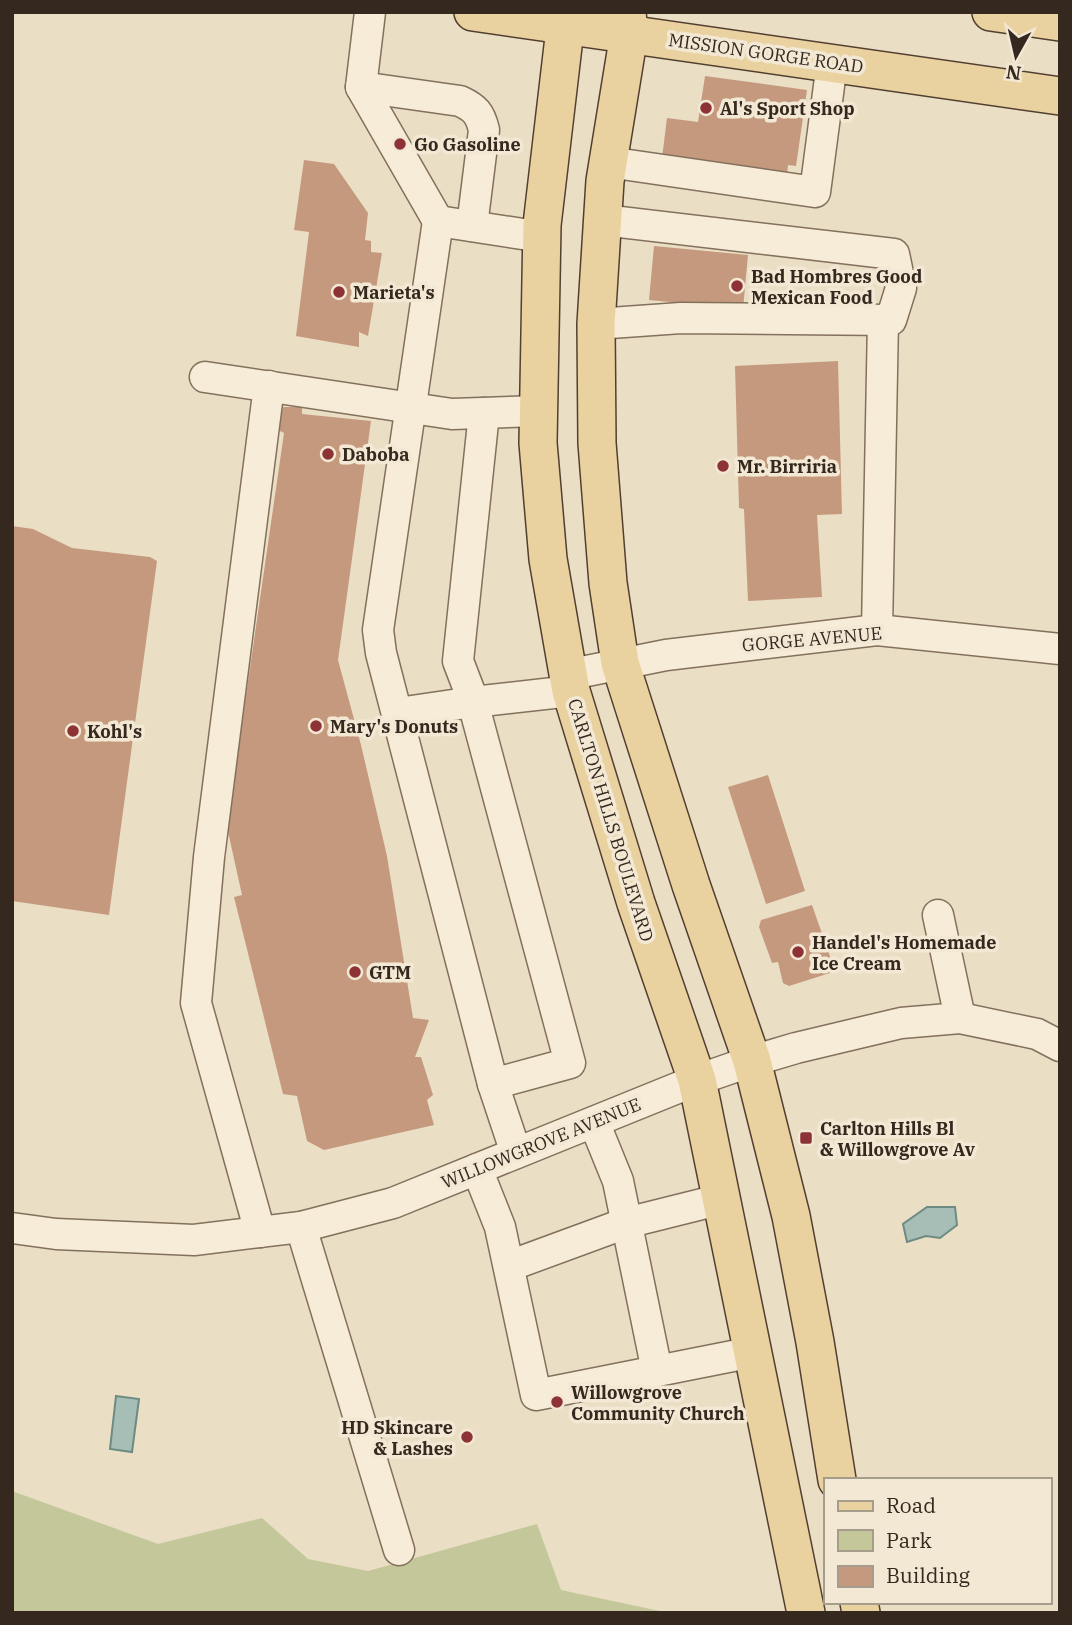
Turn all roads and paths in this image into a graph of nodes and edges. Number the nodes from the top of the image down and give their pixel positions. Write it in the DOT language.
graph roads {
  1 [pos="370,12"];
  2 [pos="473,12"];
  3 [pos="991,12"];
  4 [pos="566,18"];
  5 [pos="1060,22"];
  6 [pos="628,23"];
  7 [pos="832,63"];
  8 [pos="361,87"];
  9 [pos="1060,96"];
  10 [pos="608,162"];
  11 [pos="603,220"];
  12 [pos="438,221"];
  13 [pos="472,226"];
  14 [pos="542,237"];
  15 [pos="883,320"];
  16 [pos="596,324"];
  17 [pos="205,377"];
  18 [pos="269,386"];
  19 [pos="411,408"];
  20 [pos="539,411"];
  21 [pos="484,413"];
  22 [pos="877,630"];
  23 [pos="1060,649"];
  24 [pos="620,663"];
  25 [pos="569,683"];
  26 [pos="473,702"];
  27 [pos="398,713"];
  28 [pos="938,915"];
  29 [pos="960,1017"];
  30 [pos="1060,1046"];
  31 [pos="751,1061"];
  32 [pos="697,1080"];
  33 [pos="493,1084"];
  34 [pos="594,1122"];
  35 [pos="516,1153"];
  36 [pos="477,1169"];
  37 [pos="722,1199"];
  38 [pos="626,1223"];
  39 [pos="301,1227"];
  40 [pos="12,1228"];
  41 [pos="260,1232"];
  42 [pos="509,1266"];
  43 [pos="753,1352"];
  44 [pos="657,1371"];
  45 [pos="838,1478"];
  46 [pos="399,1550"];
  47 [pos="806,1613"];
  1 -- 8 [label="street"];
  2 -- 4 [label="main road, MISSION GORGE ROAD"];
  3 -- 5 [label="main road"];
  4 -- 6 [label="main road, MISSION GORGE ROAD"];
  4 -- 14 [label="main road, CARLTON HILLS BOULEVARD"];
  6 -- 7 [label="main road, MISSION GORGE ROAD"];
  6 -- 10 [label="main road"];
  7 -- 9 [label="main road, MISSION GORGE ROAD"];
  7 -- 10 [label="street"];
  8 -- 12 [label="street"];
  8 -- 13 [label="street"];
  10 -- 11 [label="main road"];
  11 -- 15 [label="street"];
  11 -- 16 [label="main road"];
  12 -- 13 [label="street"];
  12 -- 19 [label="street"];
  13 -- 14 [label="street"];
  14 -- 20 [label="main road, CARLTON HILLS BOULEVARD"];
  15 -- 16 [label="street"];
  15 -- 22 [label="street"];
  16 -- 24 [label="main road"];
  17 -- 18 [label="street"];
  18 -- 19 [label="street"];
  18 -- 41 [label="street"];
  19 -- 21 [label="street"];
  19 -- 27 [label="street"];
  20 -- 21 [label="street"];
  20 -- 25 [label="main road, CARLTON HILLS BOULEVARD"];
  21 -- 26 [label="street"];
  22 -- 23 [label="street, GORGE AVENUE"];
  22 -- 24 [label="street, GORGE AVENUE"];
  24 -- 25 [label="street, GORGE AVENUE"];
  24 -- 31 [label="main road"];
  25 -- 26 [label="street, GORGE AVENUE"];
  25 -- 32 [label="main road, CARLTON HILLS BOULEVARD"];
  26 -- 27 [label="street, GORGE AVENUE"];
  26 -- 33 [label="street"];
  27 -- 33 [label="street"];
  28 -- 29 [label="street"];
  29 -- 30 [label="street, WILLOWGROVE AVENUE"];
  29 -- 31 [label="street, WILLOWGROVE AVENUE"];
  31 -- 32 [label="street, WILLOWGROVE AVENUE"];
  31 -- 45 [label="main road"];
  32 -- 34 [label="street, WILLOWGROVE AVENUE"];
  32 -- 37 [label="main road, CARLTON HILLS BOULEVARD"];
  33 -- 35 [label="street"];
  34 -- 35 [label="street, WILLOWGROVE AVENUE"];
  34 -- 38 [label="street"];
  35 -- 36 [label="street, WILLOWGROVE AVENUE"];
  36 -- 39 [label="street, WILLOWGROVE AVENUE"];
  36 -- 42 [label="street"];
  37 -- 38 [label="street"];
  37 -- 43 [label="main road, CARLTON HILLS BOULEVARD"];
  38 -- 42 [label="street"];
  38 -- 44 [label="street"];
  39 -- 41 [label="street, WILLOWGROVE AVENUE"];
  39 -- 46 [label="street"];
  40 -- 41 [label="street, WILLOWGROVE AVENUE"];
  42 -- 44 [label="street"];
  43 -- 44 [label="street"];
  43 -- 47 [label="main road, CARLTON HILLS BOULEVARD"];
}
